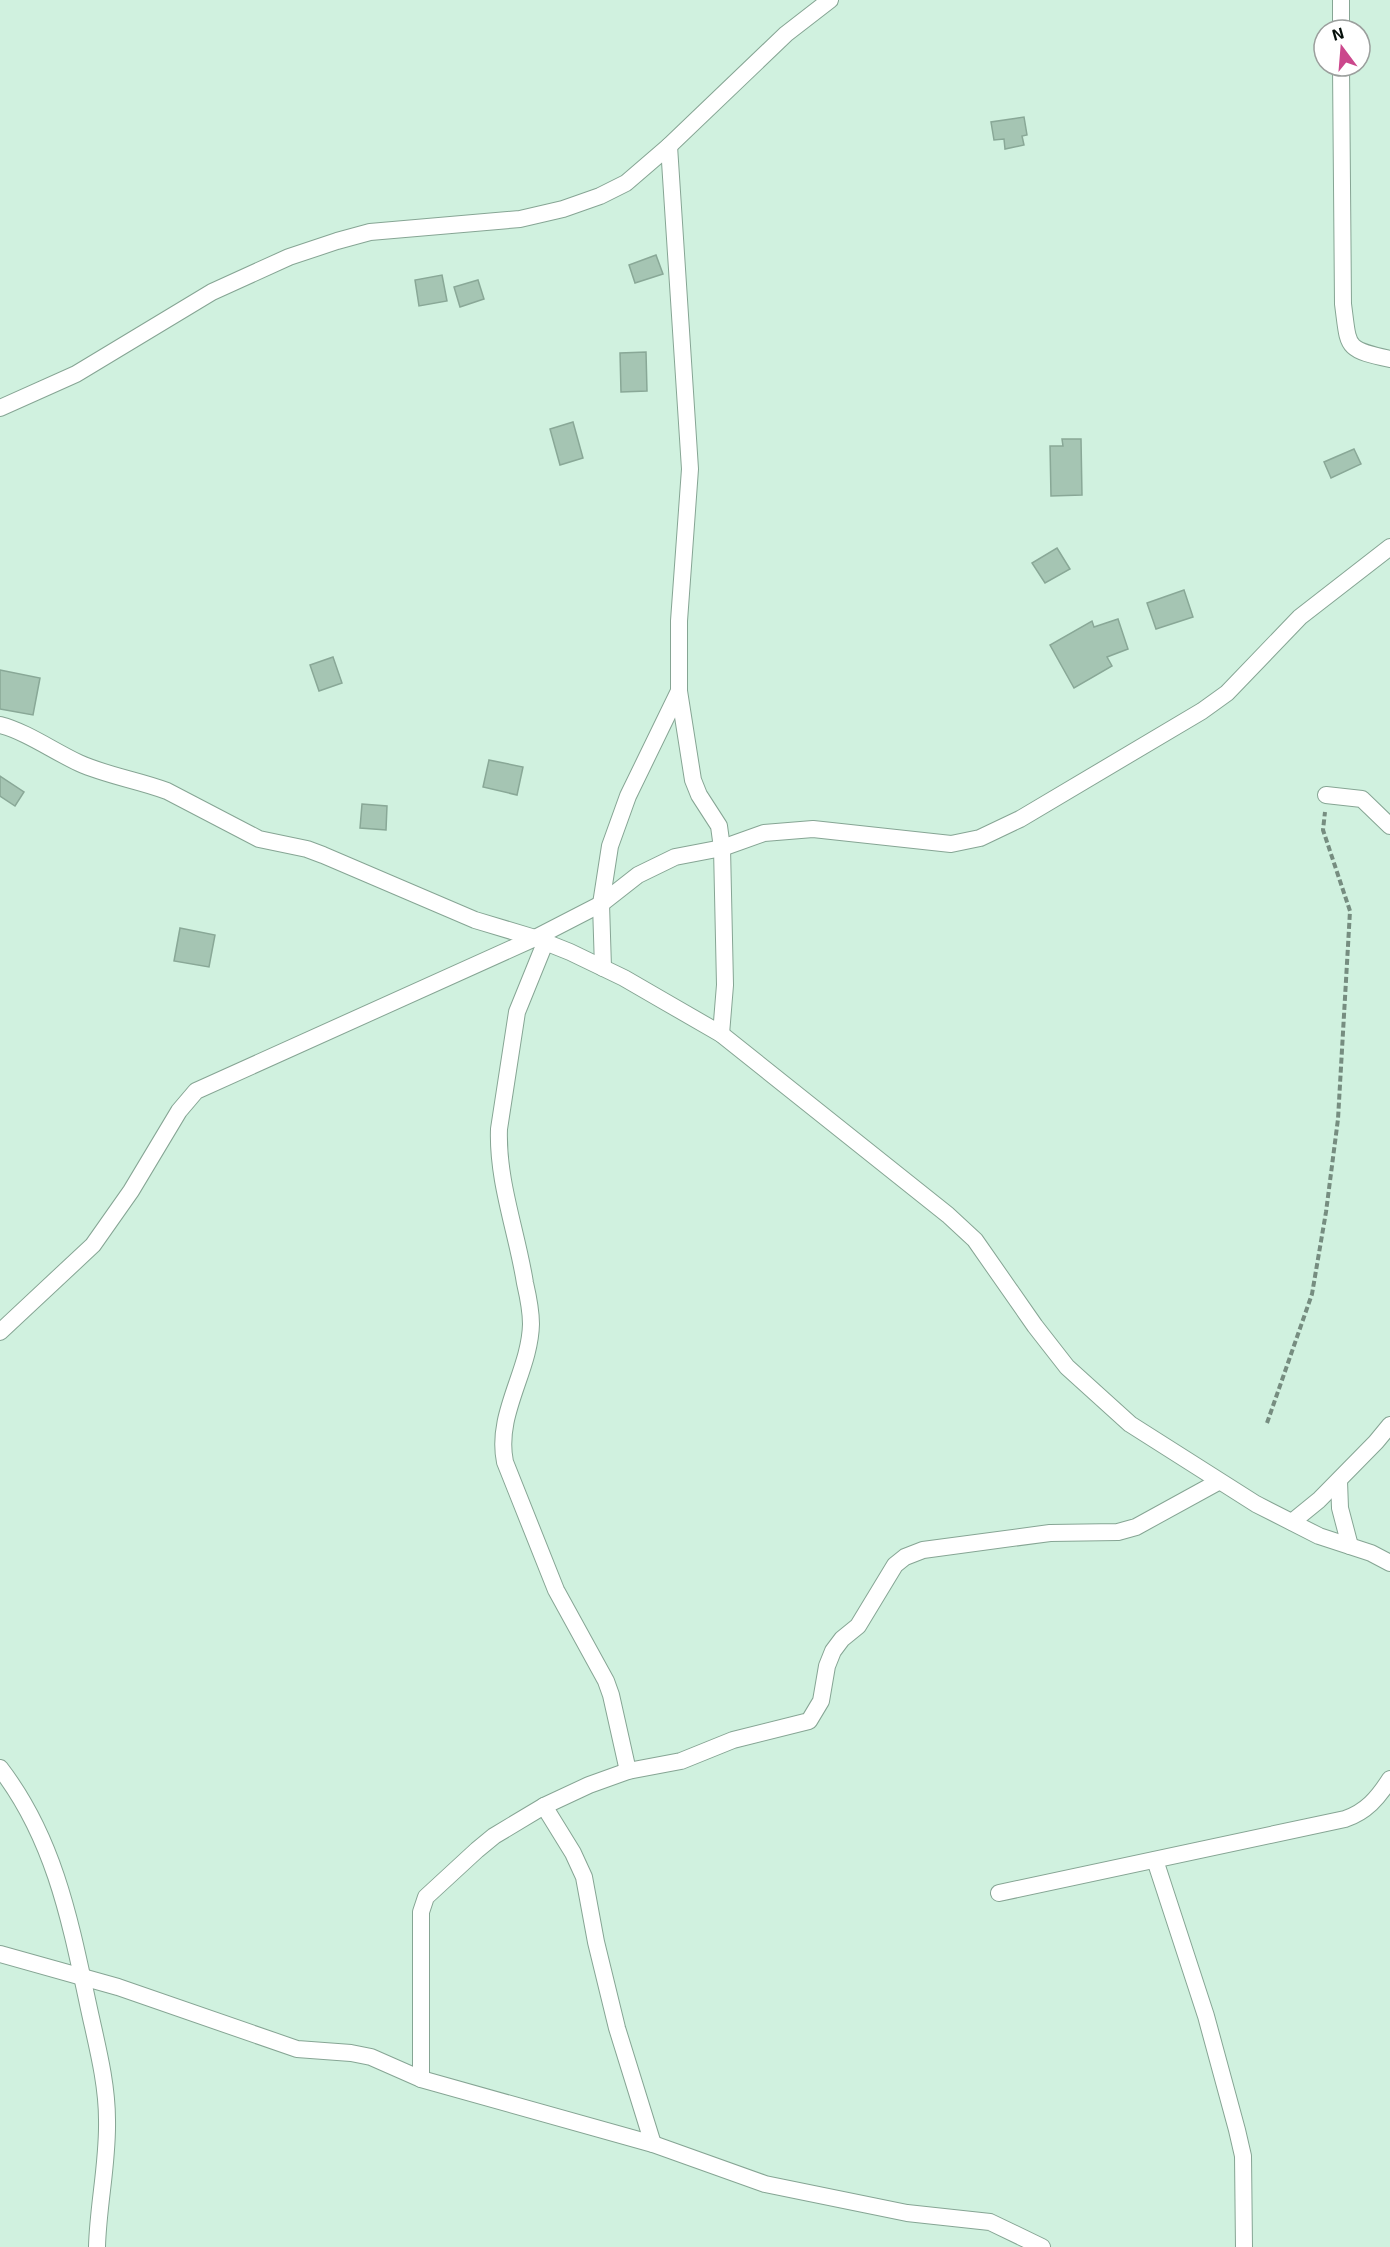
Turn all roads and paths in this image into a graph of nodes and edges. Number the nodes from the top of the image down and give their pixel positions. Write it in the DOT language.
graph roads {
  1 [pos="830,0"];
  2 [pos="1341,0"];
  3 [pos="1341,18"];
  4 [pos="1341,78"];
  5 [pos="669,147"];
  6 [pos="1390,359"];
  7 [pos="0,408"];
  8 [pos="1390,547"];
  9 [pos="679,691"];
  10 [pos="0,725"];
  11 [pos="1326,795"];
  12 [pos="1390,826"];
  13 [pos="722,848"];
  14 [pos="601,904"];
  15 [pos="540,940"];
  16 [pos="603,968"];
  17 [pos="721,1034"];
  18 [pos="0,1332"];
  19 [pos="1267,1423"];
  20 [pos="1390,1425"];
  21 [pos="1339,1481"];
  22 [pos="1218,1482"];
  23 [pos="1292,1522"];
  24 [pos="1350,1546"];
  25 [pos="1390,1563"];
  26 [pos="0,1768"];
  27 [pos="628,1771"];
  28 [pos="1390,1779"];
  29 [pos="544,1806"];
  30 [pos="1155,1860"];
  31 [pos="999,1893"];
  32 [pos="0,1954"];
  33 [pos="82,1975"];
  34 [pos="421,2079"];
  35 [pos="653,2144"];
  36 [pos="97,2247"];
  37 [pos="1042,2247"];
  38 [pos="1244,2247"];
  1 -- 5 [label="street"];
  2 -- 3 [label="street"];
  4 -- 6 [label="street"];
  5 -- 7 [label="street"];
  5 -- 9 [label="street"];
  8 -- 13 [label="street"];
  9 -- 13 [label="street"];
  9 -- 14 [label="street"];
  10 -- 15 [label="street"];
  11 -- 12 [label="street"];
  11 -- 19 [label="path"];
  13 -- 14 [label="street"];
  13 -- 17 [label="street"];
  14 -- 15 [label="street"];
  14 -- 16 [label="street"];
  15 -- 16 [label="street"];
  15 -- 18 [label="street"];
  15 -- 27 [label="street"];
  16 -- 17 [label="street"];
  17 -- 22 [label="street"];
  20 -- 21 [label="street"];
  21 -- 23 [label="street"];
  21 -- 24 [label="street"];
  22 -- 23 [label="street"];
  22 -- 27 [label="street"];
  23 -- 24 [label="street"];
  24 -- 25 [label="street"];
  26 -- 33 [label="street"];
  27 -- 29 [label="street"];
  28 -- 30 [label="street"];
  29 -- 34 [label="street"];
  29 -- 35 [label="street"];
  30 -- 31 [label="street"];
  30 -- 38 [label="street"];
  32 -- 33 [label="street"];
  33 -- 34 [label="street"];
  33 -- 36 [label="street"];
  34 -- 35 [label="street"];
  35 -- 37 [label="street"];
}
